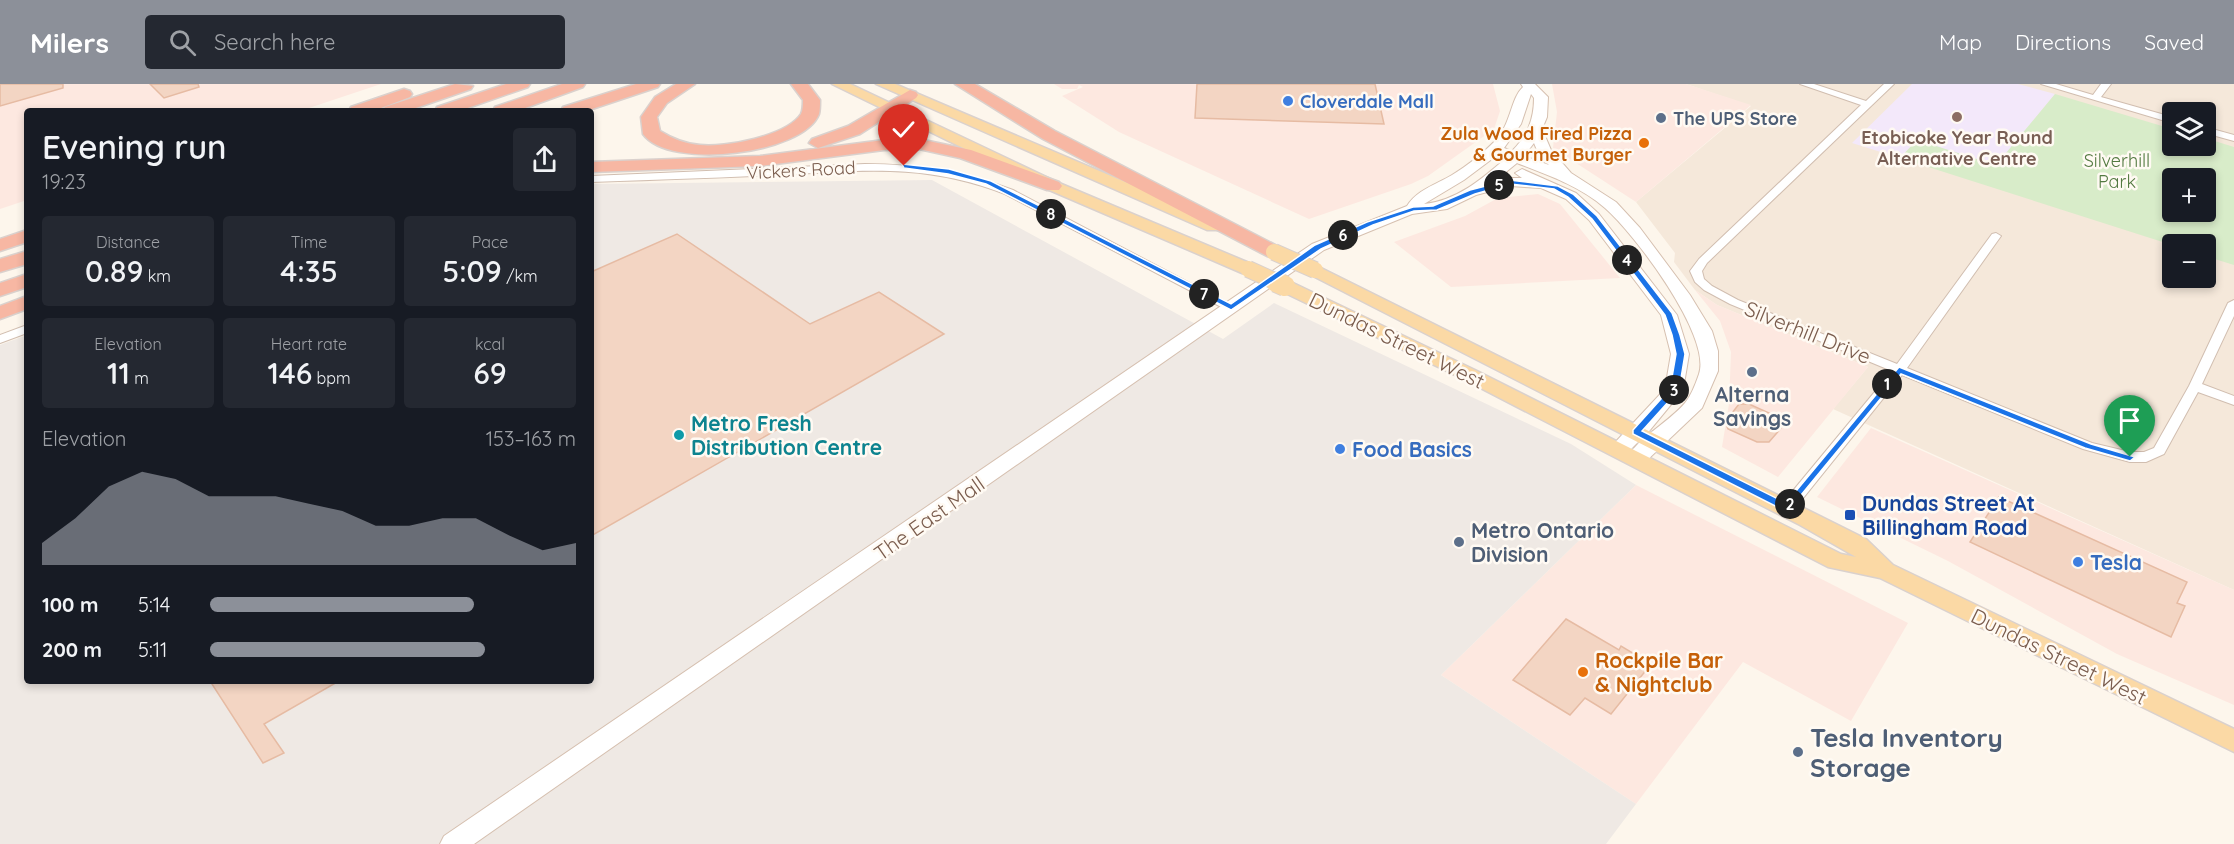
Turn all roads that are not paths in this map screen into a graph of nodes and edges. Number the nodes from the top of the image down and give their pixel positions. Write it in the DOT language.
graph roads {
  1 [pos="432,84"];
  2 [pos="470,84"];
  3 [pos="522,84"];
  4 [pos="577,84"];
  5 [pos="652,84"];
  6 [pos="687,84"];
  7 [pos="799,84"];
  8 [pos="839,84"];
  9 [pos="883,84"];
  10 [pos="964,84"];
  11 [pos="1805,84"];
  12 [pos="1889,84"];
  13 [pos="2046,84"];
  14 [pos="2106,84"];
  15 [pos="1529,86"];
  16 [pos="910,95"];
  17 [pos="2095,98"];
  18 [pos="1867,104"];
  19 [pos="365,108"];
  20 [pos="400,108"];
  21 [pos="452,108"];
  22 [pos="509,108"];
  23 [pos="578,108"];
  24 [pos="891,109"];
  25 [pos="2162,117"];
  26 [pos="1536,130"];
  27 [pos="2216,132"];
  28 [pos="2234,138"];
  29 [pos="1488,154"];
  30 [pos="1510,161"];
  31 [pos="704,163"];
  32 [pos="594,166"];
  33 [pos="594,179"];
  34 [pos="1564,182"];
  35 [pos="1053,186"];
  36 [pos="1473,192"];
  37 [pos="1413,209"];
  38 [pos="1996,236"];
  39 [pos="24,237"];
  40 [pos="0,245"];
  41 [pos="1275,252"];
  42 [pos="24,258"];
  43 [pos="0,266"];
  44 [pos="24,281"];
  45 [pos="0,290"];
  46 [pos="24,303"];
  47 [pos="2234,303"];
  48 [pos="1231,308"];
  49 [pos="24,312"];
  50 [pos="0,313"];
  51 [pos="0,319"];
  52 [pos="24,330"];
  53 [pos="0,339"];
  54 [pos="1899,370"];
  55 [pos="2195,386"];
  56 [pos="2234,401"];
  57 [pos="1636,432"];
  58 [pos="1656,442"];
  59 [pos="1627,455"];
  60 [pos="1787,508"];
  61 [pos="1885,571"];
  62 [pos="2234,741"];
  63 [pos="453,844"];
  1 -- 19 [label="highway"];
  2 -- 20 [label="highway"];
  3 -- 21 [label="highway"];
  4 -- 22 [label="highway"];
  5 -- 23 [label="highway"];
  6 -- 7 [label="highway"];
  8 -- 24 [label="main road, Dundas Street West"];
  9 -- 16 [label="main road, Dundas Street West"];
  10 -- 41 [label="highway"];
  11 -- 18 [label="street"];
  12 -- 18 [label="street, Silverhill Drive"];
  13 -- 17 [label="street"];
  14 -- 17 [label="street"];
  15 -- 26 [label="main road, The East Mall"];
  15 -- 29 [label="main road, The East Mall"];
  16 -- 24 [label="highway"];
  16 -- 41 [label="main road, Dundas Street West"];
  17 -- 25 [label="street"];
  18 -- 54 [label="street, Silverhill Drive"];
  24 -- 31 [label="highway"];
  24 -- 35 [label="main road, Dundas Street West"];
  26 -- 30 [label="main road, The East Mall"];
  26 -- 34 [label="main road"];
  27 -- 28 [label="street"];
  29 -- 30 [label="main road"];
  29 -- 37 [label="main road, The East Mall"];
  30 -- 34 [label="main road"];
  30 -- 36 [label="main road, The East Mall"];
  31 -- 32 [label="highway"];
  31 -- 35 [label="highway"];
  33 -- 48 [label="street, Vickers Road"];
  34 -- 36 [label="main road"];
  34 -- 57 [label="main road"];
  34 -- 58 [label="main road"];
  35 -- 59 [label="main road, Dundas Street West, bridge"];
  36 -- 37 [label="main road, The East Mall"];
  37 -- 48 [label="main road, The East Mall"];
  38 -- 54 [label="street"];
  39 -- 40 [label="highway"];
  41 -- 57 [label="main road, Dundas Street West, bridge"];
  42 -- 43 [label="highway"];
  44 -- 45 [label="highway"];
  46 -- 50 [label="highway"];
  47 -- 55 [label="street, Silverhill Drive"];
  48 -- 63 [label="main road, The East Mall"];
  49 -- 51 [label="highway"];
  52 -- 53 [label="street"];
  54 -- 55 [label="street, Silverhill Drive"];
  54 -- 60 [label="street"];
  55 -- 56 [label="street"];
  57 -- 58 [label="main road, Dundas Street West"];
  57 -- 59 [label="main road"];
  58 -- 59 [label="main road"];
  58 -- 60 [label="main road, Dundas Street West"];
  59 -- 61 [label="main road, Dundas Street West"];
  60 -- 61 [label="main road, Dundas Street West"];
  61 -- 62 [label="main road, Dundas Street West"];
}
